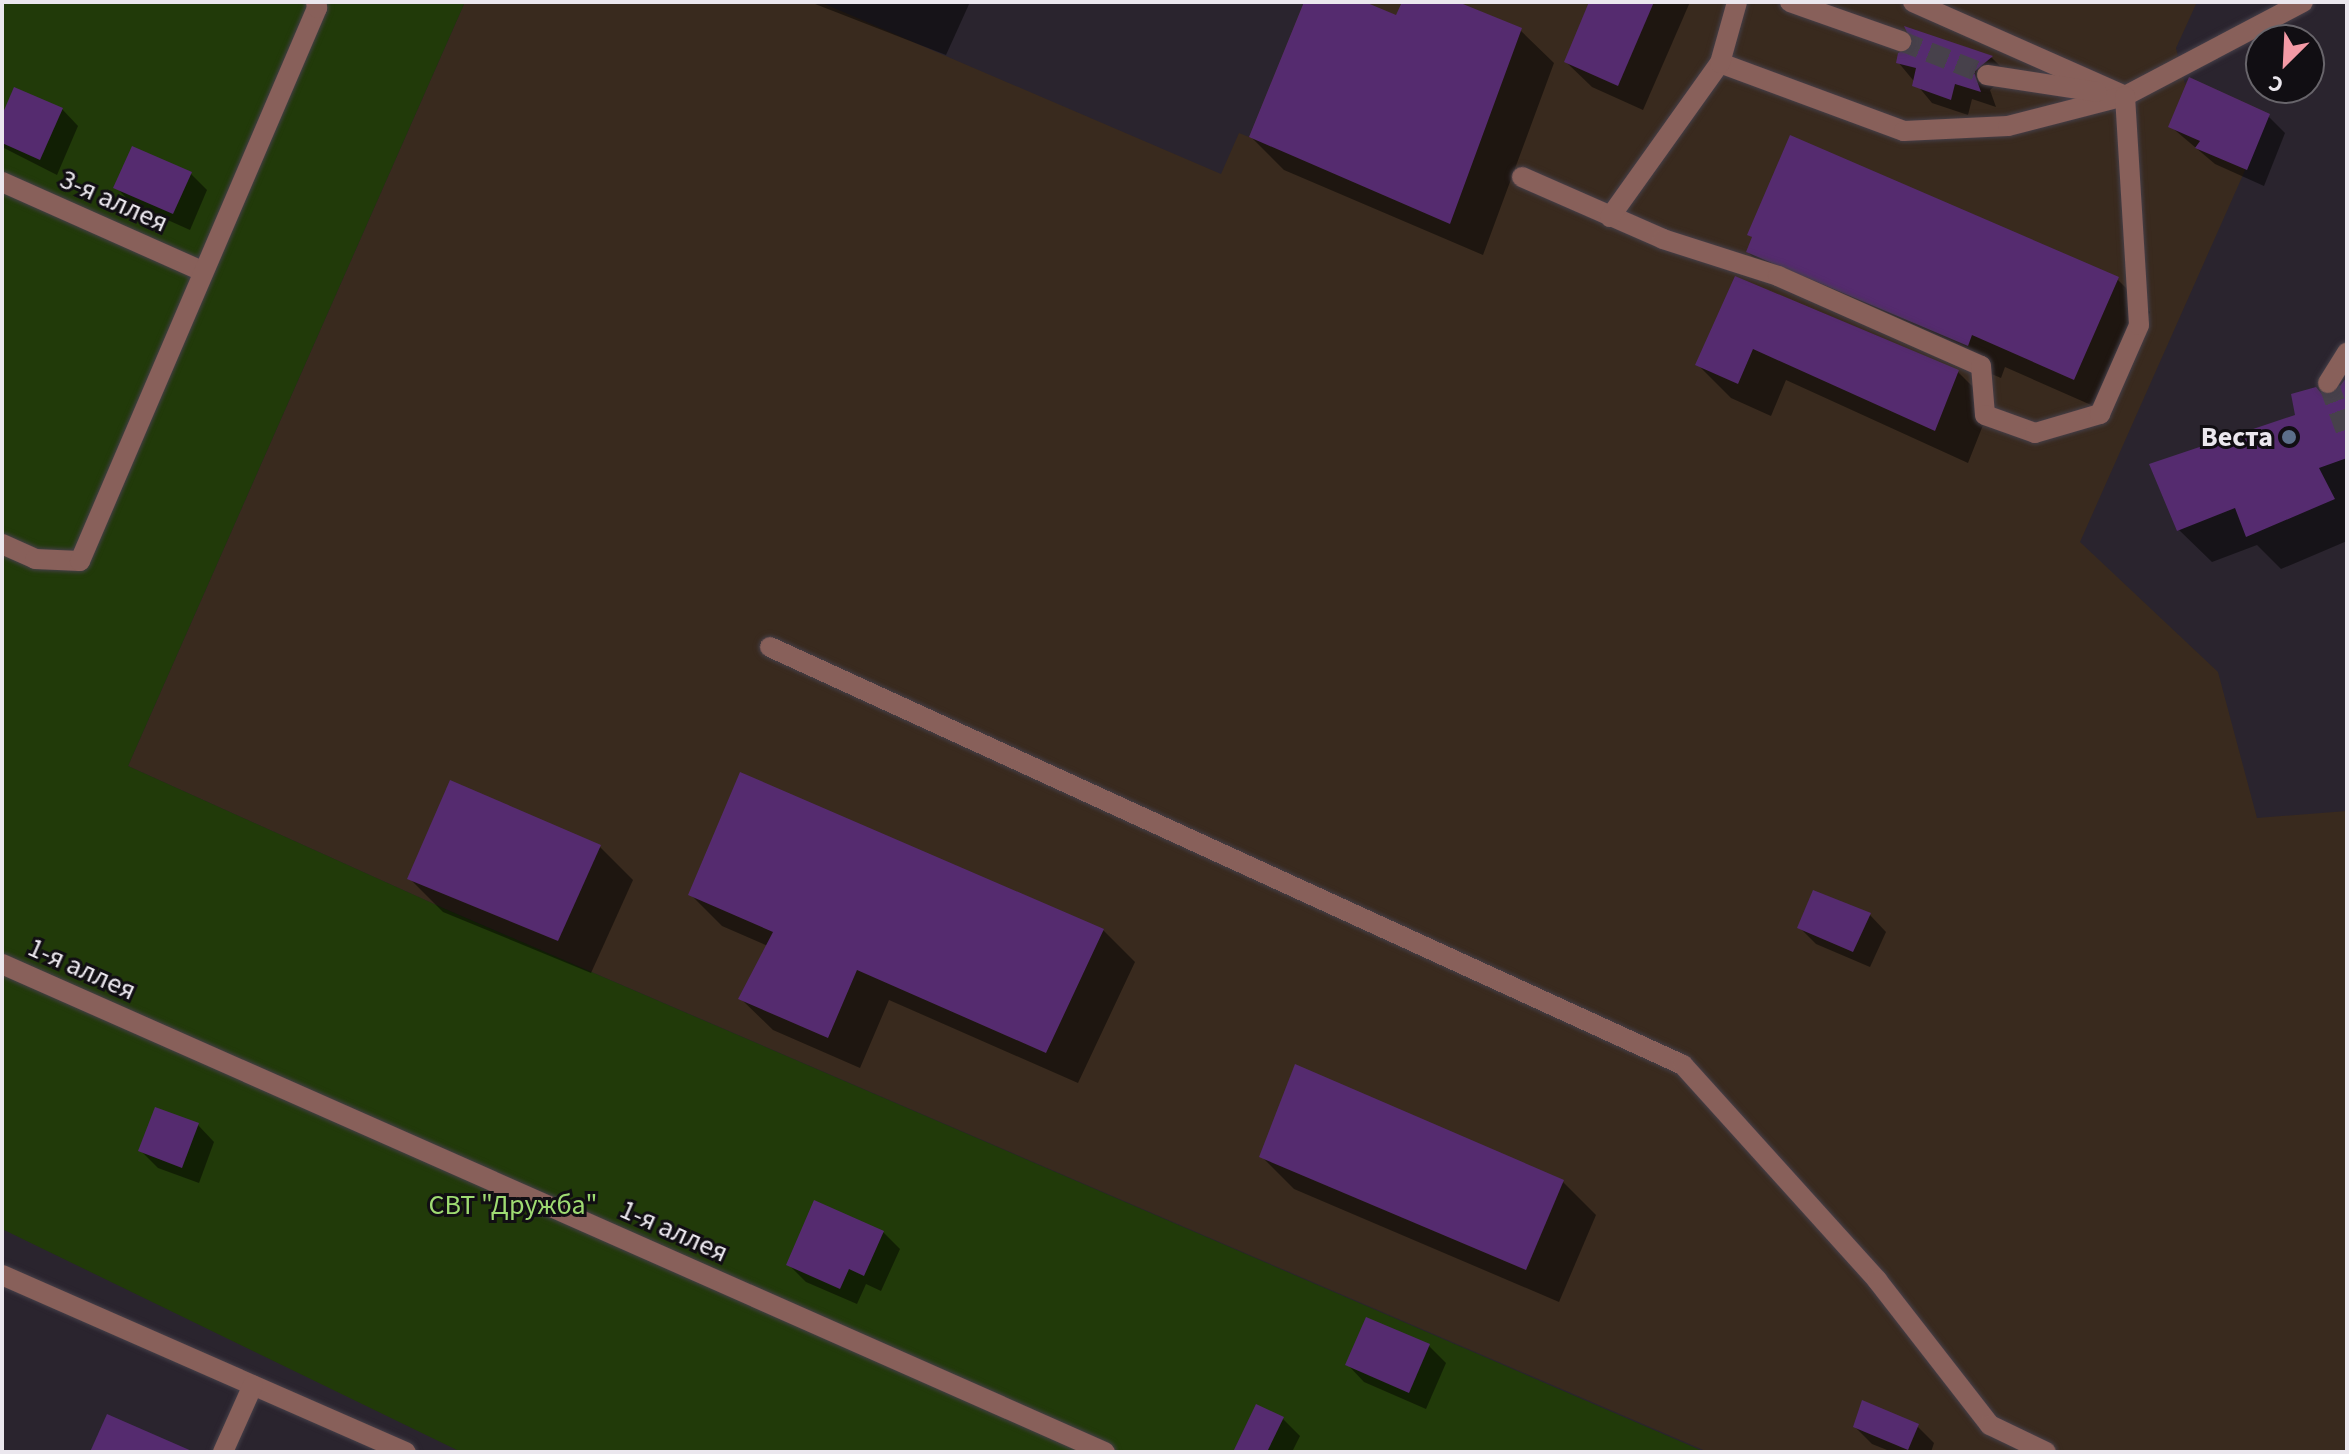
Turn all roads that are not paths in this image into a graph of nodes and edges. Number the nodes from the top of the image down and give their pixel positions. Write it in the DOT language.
graph roads {
  1 [pos="1737,2"];
  2 [pos="1790,2"];
  3 [pos="1913,2"];
  4 [pos="2303,2"];
  5 [pos="317,5"];
  6 [pos="1901,41"];
  7 [pos="1720,63"];
  8 [pos="1987,75"];
  9 [pos="2125,96"];
  10 [pos="1522,177"];
  11 [pos="2,182"];
  12 [pos="1610,217"];
  13 [pos="202,271"];
  14 [pos="2347,352"];
  15 [pos="2328,383"];
  16 [pos="2,544"];
  17 [pos="770,647"];
  18 [pos="2,964"];
  19 [pos="2,1275"];
  20 [pos="253,1385"];
  21 [pos="223,1452"];
  22 [pos="406,1452"];
  23 [pos="1105,1452"];
  24 [pos="2046,1452"];
  1 -- 7 [label="street"];
  2 -- 6 [label="street"];
  3 -- 9 [label="street"];
  4 -- 9 [label="street"];
  5 -- 13 [label="street"];
  7 -- 9 [label="street"];
  7 -- 12 [label="street"];
  8 -- 9 [label="street"];
  9 -- 12 [label="street"];
  10 -- 12 [label="street"];
  11 -- 13 [label="street, 3-я аллея"];
  13 -- 16 [label="street"];
  14 -- 15 [label="street"];
  17 -- 24 [label="street"];
  18 -- 23 [label="street, 1-я аллея"];
  19 -- 20 [label="street"];
  20 -- 21 [label="street"];
  20 -- 22 [label="street"];
}
